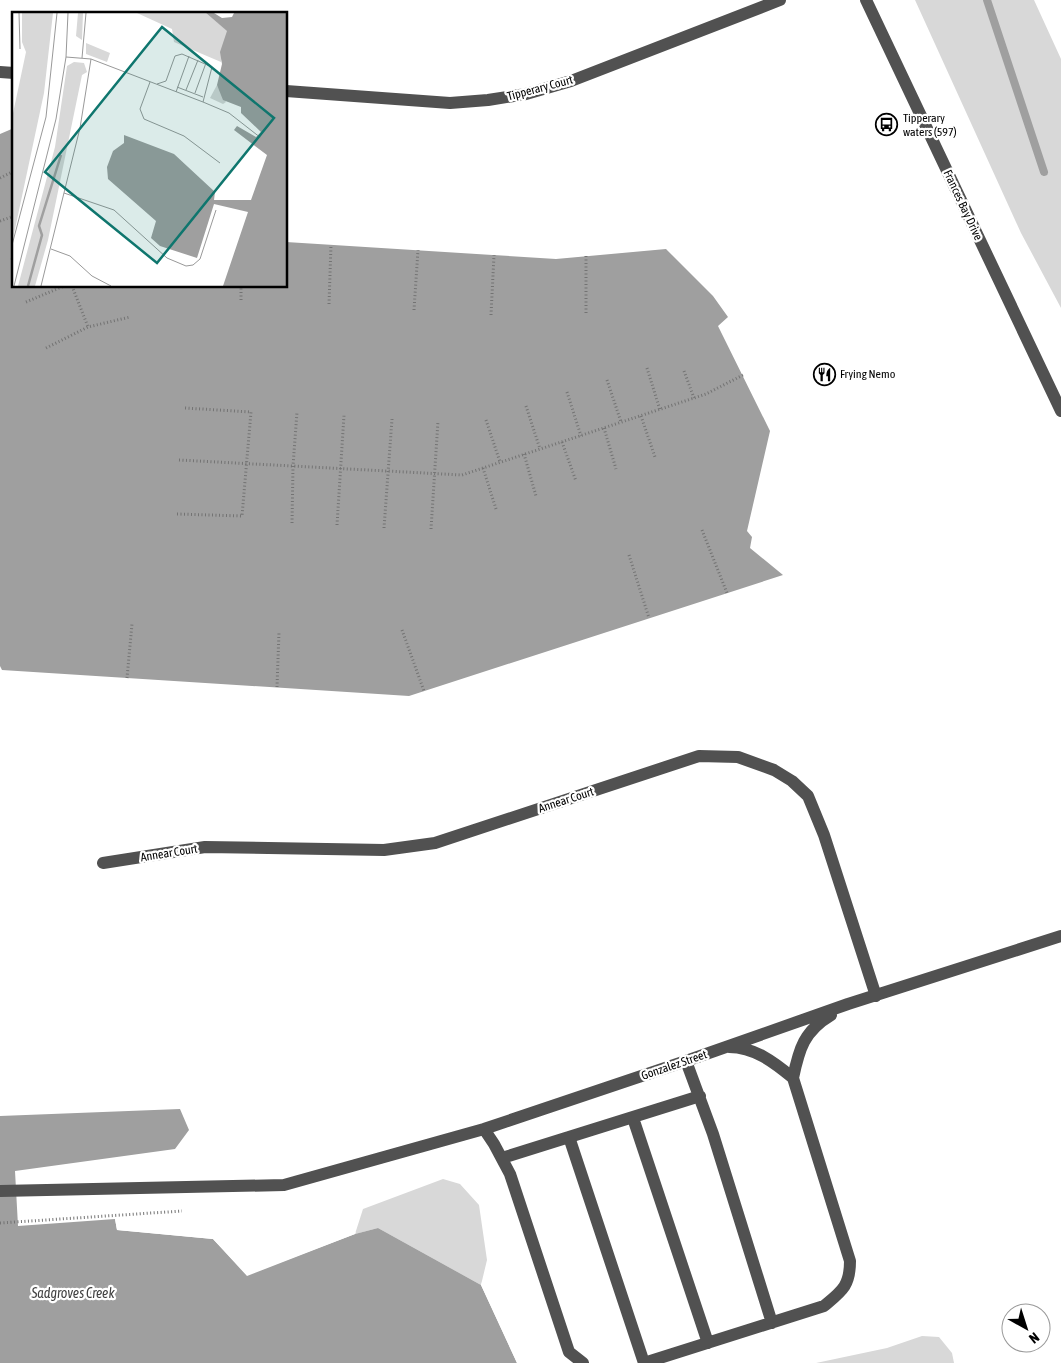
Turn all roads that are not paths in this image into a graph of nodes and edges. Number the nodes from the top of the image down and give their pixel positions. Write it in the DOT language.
graph roads {
  1 [pos="780,0"];
  2 [pos="866,0"];
  3 [pos="288,91"];
  4 [pos="1061,410"];
  5 [pos="103,863"];
  6 [pos="1061,936"];
  7 [pos="876,996"];
  8 [pos="848,1004"];
  9 [pos="724,1047"];
  10 [pos="686,1061"];
  11 [pos="793,1078"];
  12 [pos="700,1096"];
  13 [pos="633,1118"];
  14 [pos="484,1129"];
  15 [pos="569,1138"];
  16 [pos="502,1158"];
  17 [pos="0,1191"];
  18 [pos="772,1323"];
  19 [pos="708,1343"];
  20 [pos="583,1363"];
  1 -- 3 [label="street, Tipperary Court"];
  2 -- 4 [label="street, Frances Bay Drive"];
  5 -- 7 [label="street, Annear Court"];
  6 -- 7 [label="street, Gonzalez Street"];
  7 -- 8 [label="street, Gonzalez Street"];
  8 -- 9 [label="street, Gonzalez Street"];
  8 -- 11 [label="street"];
  9 -- 10 [label="street, Gonzalez Street"];
  9 -- 11 [label="street"];
  10 -- 12 [label="street"];
  10 -- 14 [label="street, Gonzalez Street"];
  11 -- 18 [label="street"];
  12 -- 13 [label="street"];
  12 -- 18 [label="street"];
  13 -- 15 [label="street"];
  13 -- 19 [label="street"];
  14 -- 16 [label="street"];
  14 -- 17 [label="street, Gonzalez Street"];
  15 -- 16 [label="street"];
  15 -- 19 [label="street"];
  16 -- 20 [label="street"];
  18 -- 19 [label="street"];
}
